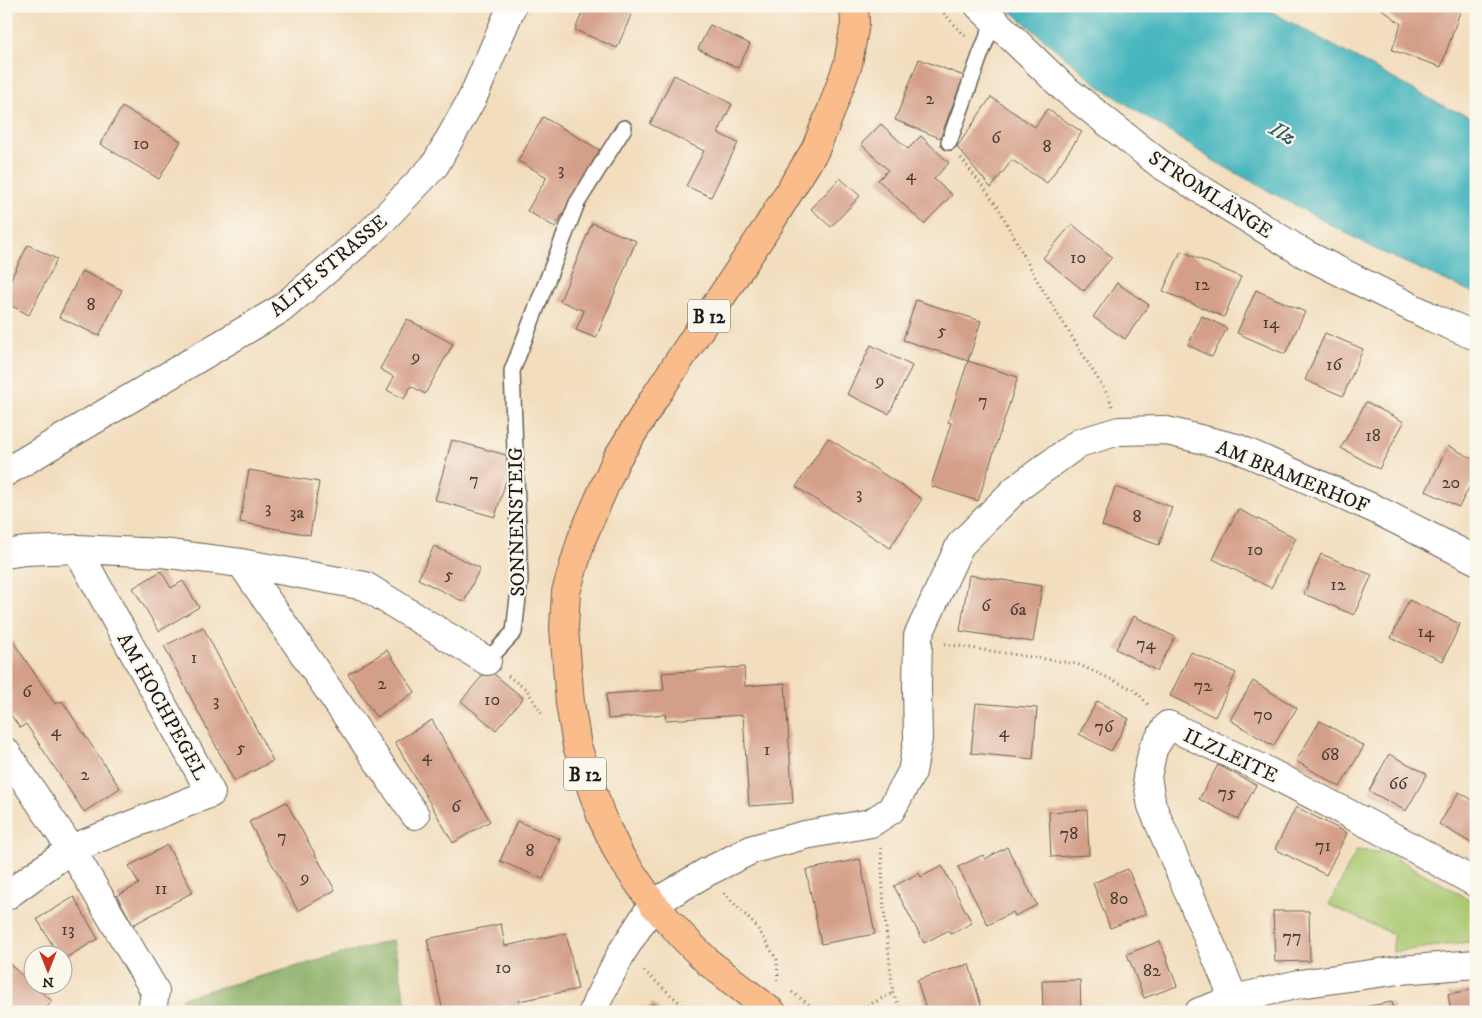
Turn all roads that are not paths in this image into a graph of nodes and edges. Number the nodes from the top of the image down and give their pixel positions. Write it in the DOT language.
graph roads {
  1 [pos="512,6"];
  2 [pos="854,6"];
  3 [pos="987,15"];
  4 [pos="624,128"];
  5 [pos="949,142"];
  6 [pos="1476,336"];
  7 [pos="6,472"];
  8 [pos="77,549"];
  9 [pos="6,554"];
  10 [pos="1476,560"];
  11 [pos="241,563"];
  12 [pos="487,661"];
  13 [pos="6,752"];
  14 [pos="415,816"];
  15 [pos="71,849"];
  16 [pos="1476,883"];
  17 [pos="6,896"];
  18 [pos="653,904"];
  19 [pos="1476,964"];
  20 [pos="1234,999"];
  21 [pos="152,1012"];
  22 [pos="593,1012"];
  23 [pos="772,1012"];
  24 [pos="1199,1012"];
  1 -- 7 [label="street, ALTE STRASSE"];
  2 -- 18 [label="main road, B 12"];
  3 -- 5 [label="lane"];
  3 -- 6 [label="street, STROMLÄNGE"];
  4 -- 12 [label="lane, SONNENSTEIG"];
  8 -- 9 [label="street"];
  8 -- 11 [label="street"];
  8 -- 15 [label="street, AM HOCHPEGEL"];
  10 -- 18 [label="street, AM BRAMERHOF"];
  11 -- 12 [label="street"];
  11 -- 14 [label="street"];
  13 -- 15 [label="street"];
  15 -- 17 [label="street, AM HOCHPEGEL"];
  15 -- 21 [label="street"];
  16 -- 20 [label="street, ILZLEITE"];
  18 -- 22 [label="street"];
  18 -- 23 [label="main road, B 12"];
  19 -- 20 [label="street"];
  20 -- 24 [label="street"];
}
